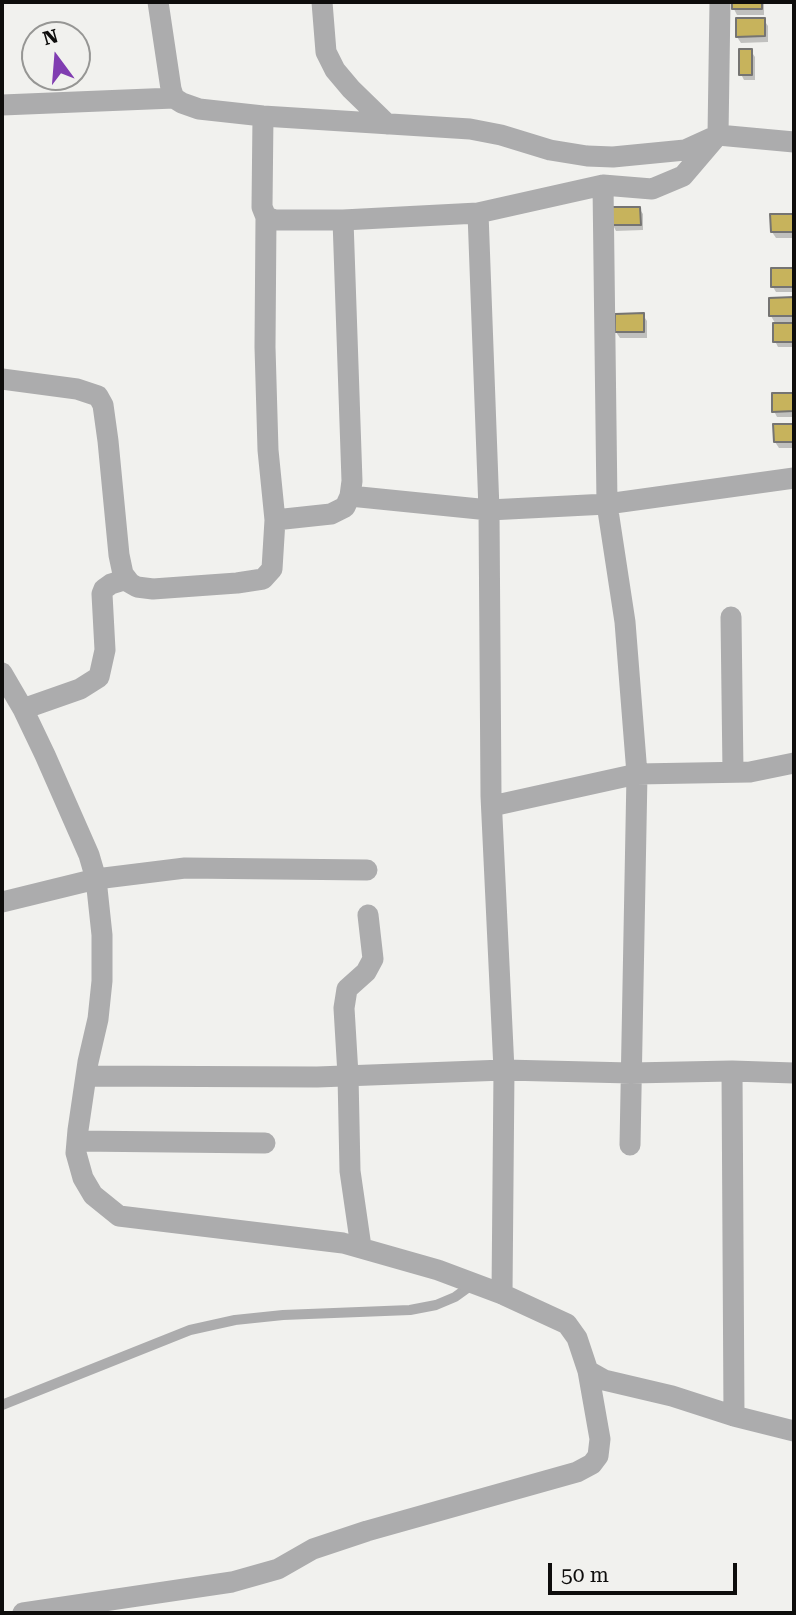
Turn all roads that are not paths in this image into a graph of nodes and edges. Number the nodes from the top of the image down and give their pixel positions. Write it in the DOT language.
graph roads {
  1 [pos="158,2"];
  2 [pos="322,2"];
  3 [pos="720,2"];
  4 [pos="174,98"];
  5 [pos="2,105"];
  6 [pos="263,116"];
  7 [pos="387,124"];
  8 [pos="718,135"];
  9 [pos="794,142"];
  10 [pos="603,185"];
  11 [pos="478,213"];
  12 [pos="266,217"];
  13 [pos="343,220"];
  14 [pos="2,379"];
  15 [pos="794,478"];
  16 [pos="350,496"];
  17 [pos="607,504"];
  18 [pos="489,510"];
  19 [pos="275,520"];
  20 [pos="127,579"];
  21 [pos="731,617"];
  22 [pos="2,673"];
  23 [pos="23,709"];
  24 [pos="794,763"];
  25 [pos="733,772"];
  26 [pos="638,774"];
  27 [pos="492,806"];
  28 [pos="367,870"];
  29 [pos="96,879"];
  30 [pos="2,902"];
  31 [pos="368,915"];
  32 [pos="504,1070"];
  33 [pos="732,1071"];
  34 [pos="631,1073"];
  35 [pos="794,1073"];
  36 [pos="348,1075"];
  37 [pos="87,1076"];
  38 [pos="77,1141"];
  39 [pos="265,1143"];
  40 [pos="630,1145"];
  41 [pos="361,1247"];
  42 [pos="473,1284"];
  43 [pos="502,1294"];
  44 [pos="588,1371"];
  45 [pos="2,1405"];
  46 [pos="734,1416"];
  47 [pos="794,1432"];
  48 [pos="23,1613"];
  1 -- 4 [label="street"];
  2 -- 7 [label="street"];
  3 -- 8 [label="street"];
  4 -- 5 [label="street"];
  4 -- 6 [label="street"];
  6 -- 7 [label="street"];
  6 -- 12 [label="street"];
  7 -- 8 [label="street"];
  8 -- 9 [label="street"];
  8 -- 10 [label="street"];
  10 -- 11 [label="street"];
  10 -- 17 [label="street"];
  11 -- 13 [label="street"];
  11 -- 18 [label="street"];
  12 -- 13 [label="street"];
  12 -- 19 [label="street"];
  13 -- 16 [label="street"];
  14 -- 20 [label="street"];
  15 -- 17 [label="street"];
  16 -- 18 [label="street"];
  16 -- 19 [label="street"];
  17 -- 18 [label="street"];
  17 -- 26 [label="street"];
  18 -- 27 [label="street"];
  19 -- 20 [label="street"];
  20 -- 23 [label="street"];
  21 -- 25 [label="street"];
  22 -- 23 [label="street"];
  23 -- 29 [label="street"];
  24 -- 25 [label="street"];
  25 -- 26 [label="street"];
  26 -- 27 [label="street"];
  26 -- 34 [label="street"];
  27 -- 32 [label="street"];
  28 -- 29 [label="street"];
  29 -- 30 [label="street"];
  29 -- 37 [label="street"];
  31 -- 36 [label="street"];
  32 -- 34 [label="street"];
  32 -- 36 [label="street"];
  32 -- 43 [label="street"];
  33 -- 34 [label="street"];
  33 -- 35 [label="street"];
  33 -- 46 [label="street"];
  34 -- 40 [label="street"];
  36 -- 37 [label="street"];
  36 -- 41 [label="street"];
  37 -- 38 [label="street"];
  38 -- 39 [label="street"];
  38 -- 41 [label="street"];
  41 -- 42 [label="street"];
  42 -- 43 [label="street"];
  42 -- 45 [label="lane"];
  43 -- 44 [label="street"];
  44 -- 46 [label="street"];
  44 -- 48 [label="street"];
  46 -- 47 [label="street"];
}
